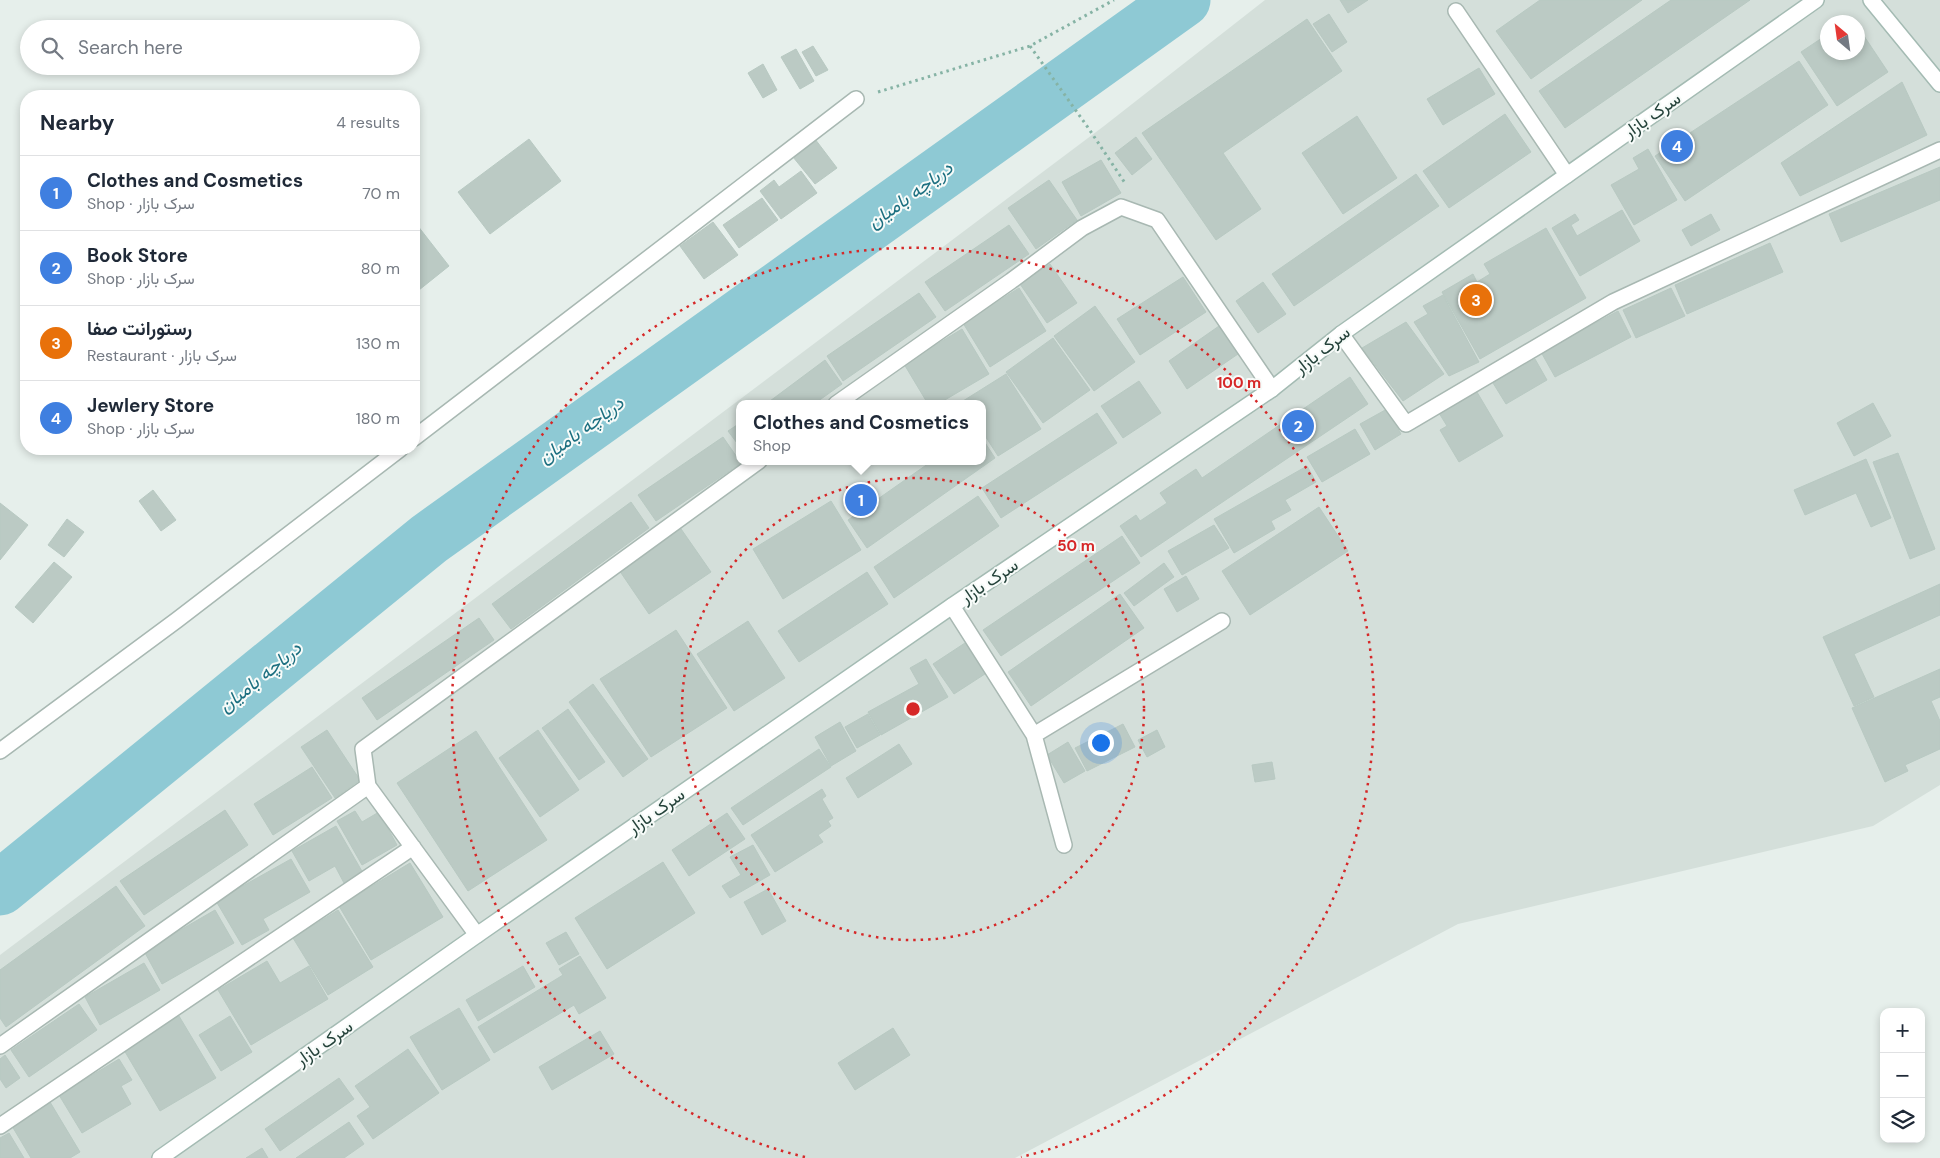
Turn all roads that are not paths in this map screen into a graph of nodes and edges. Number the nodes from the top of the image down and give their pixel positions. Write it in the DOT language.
graph roads {
  1 [pos="1816,0"];
  2 [pos="1871,0"];
  3 [pos="1456,12"];
  4 [pos="1940,84"];
  5 [pos="856,99"];
  6 [pos="1940,150"];
  7 [pos="1567,175"];
  8 [pos="1341,334"];
  9 [pos="1272,389"];
  10 [pos="842,400"];
  11 [pos="420,433"];
  12 [pos="392,455"];
  13 [pos="754,465"];
  14 [pos="952,606"];
  15 [pos="1222,621"];
  16 [pos="1034,736"];
  17 [pos="0,751"];
  18 [pos="368,786"];
  19 [pos="1064,845"];
  20 [pos="413,847"];
  21 [pos="477,935"];
  22 [pos="0,1046"];
  23 [pos="0,1126"];
  24 [pos="160,1158"];
  1 -- 7 [label="street, سرک بازار"];
  2 -- 4 [label="street"];
  3 -- 7 [label="street"];
  5 -- 11 [label="street"];
  6 -- 8 [label="street"];
  7 -- 8 [label="street, سرک بازار"];
  8 -- 9 [label="street, سرک بازار"];
  9 -- 10 [label="street"];
  9 -- 14 [label="street, سرک بازار"];
  12 -- 17 [label="street"];
  13 -- 18 [label="street"];
  14 -- 16 [label="street"];
  14 -- 21 [label="street, سرک بازار"];
  15 -- 16 [label="street"];
  16 -- 19 [label="street"];
  18 -- 20 [label="street"];
  18 -- 22 [label="street"];
  20 -- 21 [label="street"];
  20 -- 23 [label="street"];
  21 -- 24 [label="street, سرک بازار"];
}
